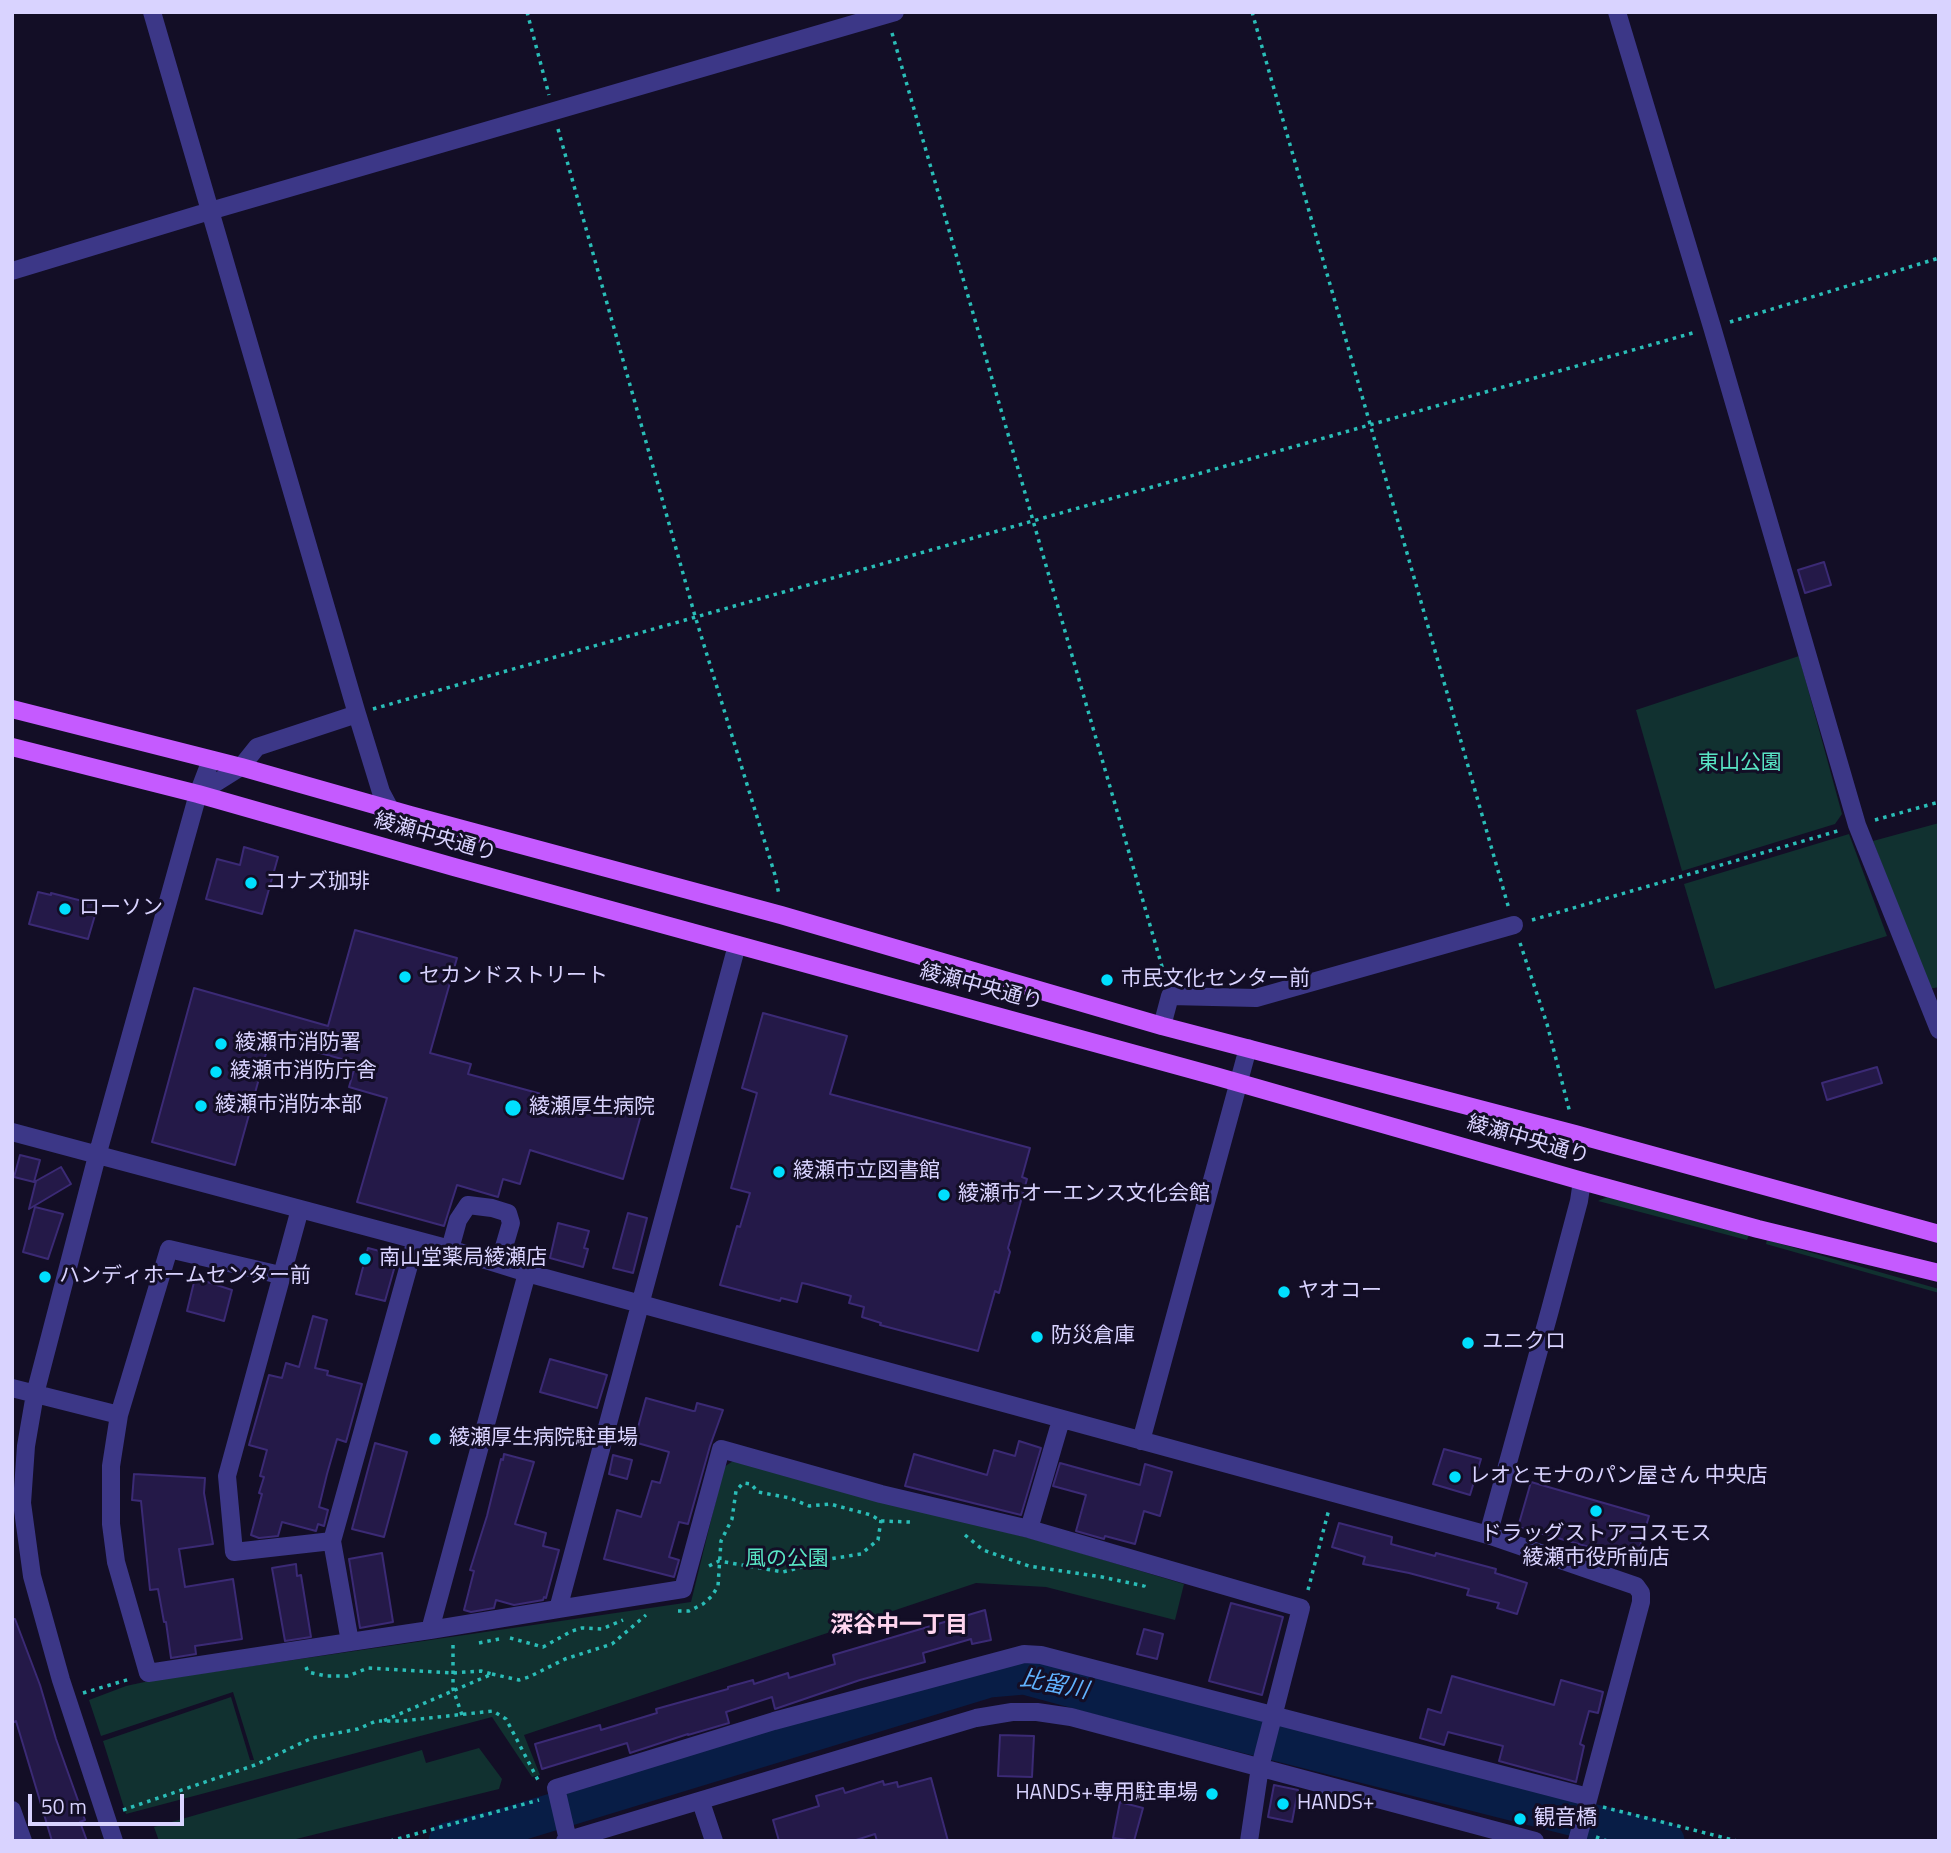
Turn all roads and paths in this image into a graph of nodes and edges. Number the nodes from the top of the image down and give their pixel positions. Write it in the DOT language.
graph roads {
  1 [pos="152,12"];
  2 [pos="527,12"];
  3 [pos="1252,12"];
  4 [pos="1617,12"];
  5 [pos="891,13"];
  6 [pos="553,113"];
  7 [pos="210,211"];
  8 [pos="1939,258"];
  9 [pos="12,271"];
  10 [pos="1712,327"];
  11 [pos="1371,423"];
  12 [pos="1032,520"];
  13 [pos="695,617"];
  14 [pos="12,709"];
  15 [pos="357,714"];
  16 [pos="12,747"];
  17 [pos="211,760"];
  18 [pos="241,767"];
  19 [pos="198,794"];
  20 [pos="1939,802"];
  21 [pos="390,809"];
  22 [pos="1857,825"];
  23 [pos="781,915"];
  24 [pos="1514,925"];
  25 [pos="737,945"];
  26 [pos="1170,996"];
  27 [pos="1163,1026"];
  28 [pos="1939,1030"];
  29 [pos="1248,1048"];
  30 [pos="1238,1083"];
  31 [pos="12,1132"];
  32 [pos="1575,1134"];
  33 [pos="97,1156"];
  34 [pos="1582,1181"];
  35 [pos="300,1209"];
  36 [pos="1939,1234"];
  37 [pos="416,1240"];
  38 [pos="450,1249"];
  39 [pos="499,1264"];
  40 [pos="527,1273"];
  41 [pos="1939,1273"];
  42 [pos="280,1275"];
  43 [pos="641,1303"];
  44 [pos="12,1388"];
  45 [pos="35,1394"];
  46 [pos="119,1415"];
  47 [pos="1061,1420"];
  48 [pos="1140,1441"];
  49 [pos="1334,1493"];
  50 [pos="881,1494"];
  51 [pos="881,1521"];
  52 [pos="918,1522"];
  53 [pos="1029,1529"];
  54 [pos="963,1534"];
  55 [pos="1488,1535"];
  56 [pos="332,1541"];
  57 [pos="719,1561"];
  58 [pos="690,1563"];
  59 [pos="1149,1564"];
  60 [pos="1301,1608"];
  61 [pos="558,1609"];
  62 [pos="676,1611"];
  63 [pos="654,1613"];
  64 [pos="430,1630"];
  65 [pos="350,1642"];
  66 [pos="453,1644"];
  67 [pos="299,1650"];
  68 [pos="148,1673"];
  69 [pos="452,1673"];
  70 [pos="492,1674"];
  71 [pos="453,1689"];
  72 [pos="79,1695"];
  73 [pos="462,1715"];
  74 [pos="383,1721"];
  75 [pos="1272,1722"];
  76 [pos="1263,1759"];
  77 [pos="558,1794"];
  78 [pos="701,1802"];
  79 [pos="1587,1803"];
  80 [pos="12,1810"];
  81 [pos="121,1810"];
  82 [pos="1579,1835"];
  83 [pos="566,1840"];
  84 [pos="23,1841"];
  85 [pos="114,1841"];
  86 [pos="390,1841"];
  87 [pos="714,1841"];
  88 [pos="1249,1841"];
  89 [pos="1535,1841"];
  90 [pos="1737,1841"];
  1 -- 7 [label="street"];
  2 -- 6 [label="path"];
  3 -- 11 [label="path"];
  4 -- 10 [label="street"];
  5 -- 6 [label="street"];
  5 -- 12 [label="path"];
  6 -- 7 [label="street"];
  6 -- 13 [label="path"];
  7 -- 9 [label="street"];
  7 -- 15 [label="street"];
  8 -- 10 [label="path"];
  10 -- 11 [label="path"];
  10 -- 22 [label="street"];
  11 -- 12 [label="path"];
  11 -- 24 [label="path"];
  12 -- 13 [label="path"];
  12 -- 26 [label="path"];
  13 -- 15 [label="path"];
  13 -- 23 [label="path"];
  14 -- 17 [label="main road, 綾瀬中央通り"];
  15 -- 18 [label="street"];
  15 -- 21 [label="street"];
  16 -- 19 [label="main road, 綾瀬中央通り"];
  17 -- 18 [label="main road, 綾瀬中央通り"];
  17 -- 19 [label="street"];
  18 -- 19 [label="street"];
  18 -- 21 [label="main road, 綾瀬中央通り"];
  19 -- 25 [label="main road, 綾瀬中央通り"];
  19 -- 33 [label="street"];
  20 -- 22 [label="path"];
  21 -- 23 [label="main road, 綾瀬中央通り"];
  22 -- 24 [label="path"];
  22 -- 28 [label="street"];
  23 -- 27 [label="main road, 綾瀬中央通り"];
  24 -- 26 [label="street"];
  24 -- 32 [label="path"];
  25 -- 30 [label="main road, 綾瀬中央通り"];
  25 -- 43 [label="street"];
  26 -- 27 [label="street"];
  27 -- 29 [label="main road, 綾瀬中央通り"];
  29 -- 30 [label="street"];
  29 -- 32 [label="main road, 綾瀬中央通り"];
  30 -- 34 [label="main road, 綾瀬中央通り"];
  30 -- 48 [label="street"];
  31 -- 33 [label="street"];
  32 -- 36 [label="main road, 綾瀬中央通り"];
  33 -- 35 [label="street"];
  33 -- 45 [label="street"];
  34 -- 41 [label="main road, 綾瀬中央通り"];
  34 -- 55 [label="street"];
  35 -- 37 [label="street"];
  35 -- 42 [label="street"];
  37 -- 38 [label="street"];
  37 -- 56 [label="street"];
  38 -- 39 [label="street"];
  38 -- 39 [label="street"];
  39 -- 40 [label="street"];
  40 -- 43 [label="street"];
  40 -- 64 [label="street"];
  42 -- 46 [label="street"];
  42 -- 56 [label="street"];
  43 -- 47 [label="street"];
  43 -- 61 [label="street"];
  44 -- 45 [label="street"];
  45 -- 46 [label="street"];
  45 -- 85 [label="street"];
  46 -- 68 [label="street"];
  47 -- 48 [label="street"];
  47 -- 53 [label="street"];
  48 -- 49 [label="street"];
  49 -- 55 [label="street"];
  49 -- 60 [label="path"];
  50 -- 51 [label="path"];
  50 -- 53 [label="street"];
  50 -- 58 [label="street"];
  51 -- 52 [label="path"];
  51 -- 57 [label="path"];
  51 -- 57 [label="path"];
  53 -- 59 [label="street"];
  54 -- 59 [label="path"];
  55 -- 79 [label="street"];
  56 -- 65 [label="street"];
  57 -- 58 [label="path"];
  57 -- 62 [label="path"];
  58 -- 61 [label="street"];
  59 -- 60 [label="street"];
  60 -- 75 [label="street"];
  61 -- 64 [label="street"];
  63 -- 70 [label="path"];
  64 -- 65 [label="street"];
  65 -- 67 [label="street"];
  66 -- 69 [label="path"];
  67 -- 68 [label="street"];
  67 -- 69 [label="path"];
  68 -- 72 [label="path"];
  69 -- 70 [label="path"];
  69 -- 71 [label="path"];
  70 -- 71 [label="path"];
  71 -- 73 [label="path"];
  71 -- 74 [label="path"];
  73 -- 74 [label="path"];
  73 -- 77 [label="path"];
  74 -- 81 [label="path"];
  75 -- 76 [label="street"];
  75 -- 77 [label="street"];
  75 -- 79 [label="street"];
  76 -- 78 [label="street"];
  76 -- 88 [label="street"];
  76 -- 89 [label="street"];
  77 -- 83 [label="street"];
  77 -- 86 [label="path"];
  78 -- 83 [label="street"];
  78 -- 87 [label="street"];
  79 -- 82 [label="street"];
  79 -- 90 [label="path"];
  80 -- 84 [label="street"];
}
